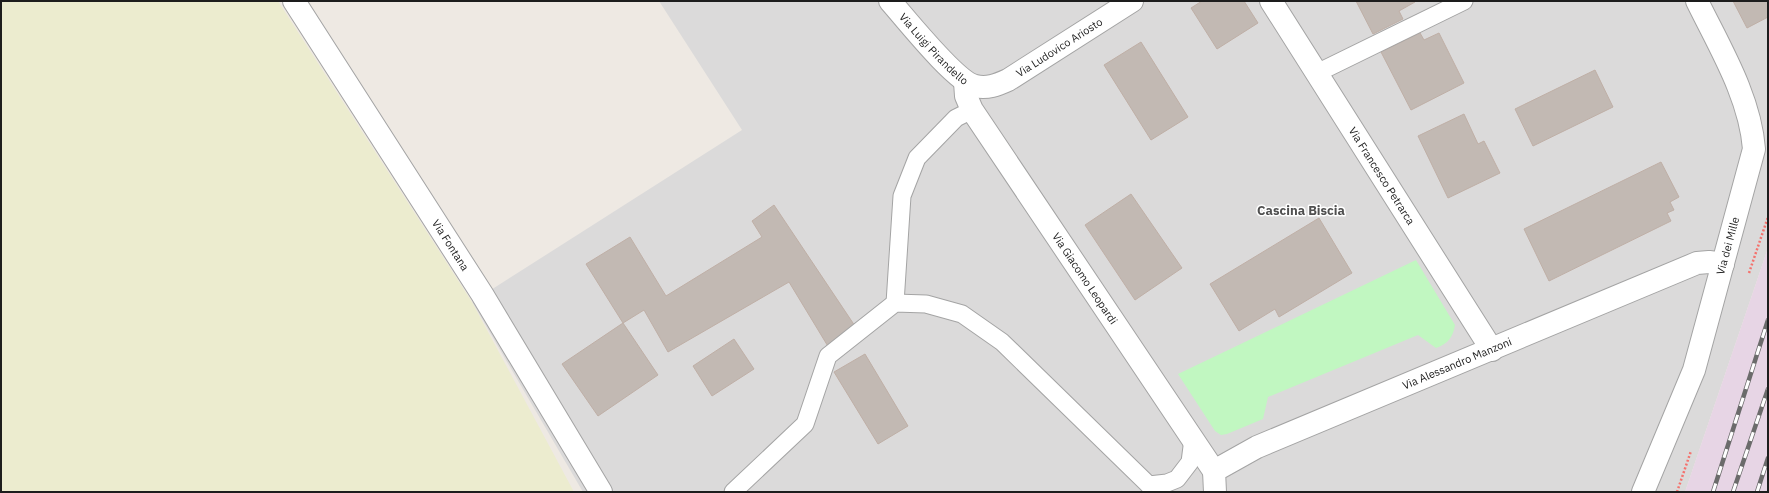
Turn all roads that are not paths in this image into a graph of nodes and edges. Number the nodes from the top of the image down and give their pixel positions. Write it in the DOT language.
graph roads {
  1 [pos="294,1"];
  2 [pos="890,1"];
  3 [pos="1132,1"];
  4 [pos="1271,1"];
  5 [pos="1464,1"];
  6 [pos="1697,1"];
  7 [pos="1317,73"];
  8 [pos="975,85"];
  9 [pos="972,110"];
  10 [pos="1723,264"];
  11 [pos="895,304"];
  12 [pos="1492,350"];
  13 [pos="1193,439"];
  14 [pos="1214,482"];
  15 [pos="1152,489"];
  16 [pos="602,492"];
  17 [pos="733,492"];
  18 [pos="1643,492"];
  1 -- 16 [label="street, Via Fontana"];
  2 -- 8 [label="street, Via Luigi Pirandello"];
  3 -- 8 [label="street, Via Ludovico Ariosto"];
  4 -- 7 [label="street, Via Francesco Petrarca"];
  5 -- 7 [label="lane"];
  6 -- 10 [label="street, Via dei Mille"];
  7 -- 12 [label="street, Via Francesco Petrarca"];
  8 -- 9 [label="street, Via Giacomo Leopardi"];
  9 -- 11 [label="lane"];
  9 -- 13 [label="street, Via Giacomo Leopardi"];
  10 -- 12 [label="street, Via Alessandro Manzoni"];
  10 -- 18 [label="street, Via dei Mille"];
  11 -- 15 [label="lane"];
  11 -- 17 [label="lane"];
  12 -- 14 [label="street, Via Alessandro Manzoni"];
  13 -- 14 [label="street, Via Giacomo Leopardi"];
  13 -- 15 [label="lane"];
}
